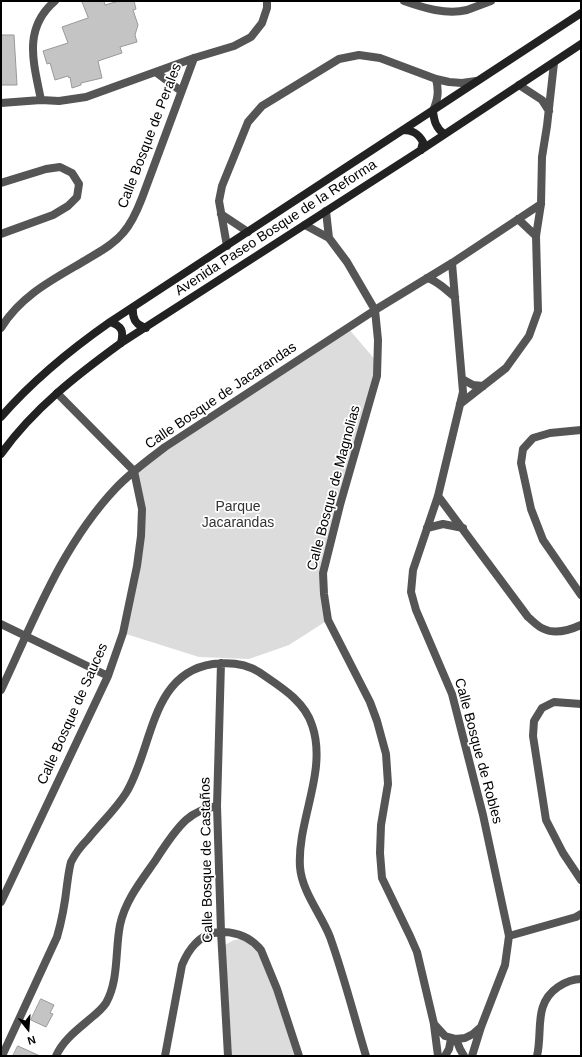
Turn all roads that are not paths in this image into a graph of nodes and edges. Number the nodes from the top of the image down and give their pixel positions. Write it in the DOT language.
graph roads {
  1 [pos="55,1"];
  2 [pos="267,1"];
  3 [pos="404,1"];
  4 [pos="491,1"];
  5 [pos="581,13"];
  6 [pos="581,44"];
  7 [pos="194,58"];
  8 [pos="554,63"];
  9 [pos="157,72"];
  10 [pos="436,79"];
  11 [pos="476,81"];
  12 [pos="519,85"];
  13 [pos="181,91"];
  14 [pos="41,100"];
  15 [pos="1,103"];
  16 [pos="433,111"];
  17 [pos="549,111"];
  18 [pos="403,130"];
  19 [pos="444,134"];
  20 [pos="421,150"];
  21 [pos="1,183"];
  22 [pos="541,204"];
  23 [pos="326,211"];
  24 [pos="221,214"];
  25 [pos="518,219"];
  26 [pos="305,225"];
  27 [pos="248,232"];
  28 [pos="1,234"];
  29 [pos="536,236"];
  30 [pos="329,238"];
  31 [pos="227,246"];
  32 [pos="452,263"];
  33 [pos="427,278"];
  34 [pos="455,297"];
  35 [pos="133,308"];
  36 [pos="375,310"];
  37 [pos="110,322"];
  38 [pos="1,328"];
  39 [pos="146,328"];
  40 [pos="121,343"];
  41 [pos="462,379"];
  42 [pos="483,386"];
  43 [pos="57,393"];
  44 [pos="460,404"];
  45 [pos="1,417"];
  46 [pos="581,430"];
  47 [pos="1,454"];
  48 [pos="134,471"];
  49 [pos="438,496"];
  50 [pos="427,528"];
  51 [pos="463,528"];
  52 [pos="581,594"];
  53 [pos="1,624"];
  54 [pos="581,625"];
  55 [pos="26,636"];
  56 [pos="221,663"];
  57 [pos="108,676"];
  58 [pos="1,690"];
  59 [pos="581,704"];
  60 [pos="216,806"];
  61 [pos="581,880"];
  62 [pos="1,902"];
  63 [pos="581,914"];
  64 [pos="221,932"];
  65 [pos="509,936"];
  66 [pos="581,978"];
  67 [pos="434,1024"];
  68 [pos="481,1027"];
  69 [pos="454,1039"];
  70 [pos="2,1056"];
  71 [pos="56,1056"];
  72 [pos="164,1056"];
  73 [pos="228,1056"];
  74 [pos="299,1056"];
  75 [pos="366,1056"];
  76 [pos="438,1056"];
  77 [pos="445,1056"];
  78 [pos="464,1056"];
  79 [pos="472,1056"];
  80 [pos="537,1056"];
  1 -- 14 [label="street"];
  2 -- 7 [label="street"];
  3 -- 4 [label="street"];
  5 -- 11 [label="main road, Avenida Paseo Bosque de la Reforma"];
  6 -- 8 [label="main road, Avenida Paseo Bosque de la Reforma"];
  7 -- 9 [label="street"];
  7 -- 13 [label="street, Calle Bosque de Perales"];
  8 -- 12 [label="main road, Avenida Paseo Bosque de la Reforma"];
  8 -- 17 [label="street"];
  9 -- 13 [label="street"];
  9 -- 14 [label="street"];
  10 -- 11 [label="street"];
  10 -- 16 [label="street"];
  10 -- 24 [label="street"];
  11 -- 16 [label="main road, Avenida Paseo Bosque de la Reforma"];
  12 -- 17 [label="street"];
  12 -- 19 [label="main road, Avenida Paseo Bosque de la Reforma"];
  13 -- 38 [label="street, Calle Bosque de Perales"];
  14 -- 15 [label="street"];
  16 -- 18 [label="main road, Avenida Paseo Bosque de la Reforma"];
  16 -- 19 [label="main road"];
  17 -- 22 [label="street"];
  18 -- 20 [label="main road"];
  18 -- 27 [label="main road, Avenida Paseo Bosque de la Reforma"];
  19 -- 20 [label="main road, Avenida Paseo Bosque de la Reforma"];
  20 -- 23 [label="main road, Avenida Paseo Bosque de la Reforma"];
  21 -- 28 [label="street"];
  22 -- 25 [label="street, Calle Bosque de Jacarandas"];
  22 -- 29 [label="street"];
  23 -- 26 [label="main road, Avenida Paseo Bosque de la Reforma"];
  23 -- 30 [label="street"];
  24 -- 27 [label="street"];
  24 -- 31 [label="street"];
  25 -- 29 [label="street"];
  25 -- 32 [label="street, Calle Bosque de Jacarandas"];
  26 -- 30 [label="street, Calle Bosque de Magnolias"];
  26 -- 39 [label="main road, Avenida Paseo Bosque de la Reforma"];
  27 -- 31 [label="main road, Avenida Paseo Bosque de la Reforma"];
  29 -- 42 [label="street"];
  30 -- 36 [label="street, Calle Bosque de Magnolias"];
  31 -- 35 [label="main road, Avenida Paseo Bosque de la Reforma"];
  32 -- 33 [label="street, Calle Bosque de Jacarandas"];
  32 -- 34 [label="street, Calle Bosque de Robles"];
  33 -- 34 [label="street"];
  33 -- 36 [label="street, Calle Bosque de Jacarandas"];
  34 -- 41 [label="street, Calle Bosque de Robles"];
  35 -- 37 [label="main road, Avenida Paseo Bosque de la Reforma"];
  35 -- 39 [label="main road"];
  36 -- 48 [label="street, Calle Bosque de Jacarandas"];
  36 -- 67 [label="street, Calle Bosque de Magnolias"];
  37 -- 40 [label="main road"];
  37 -- 45 [label="main road, Avenida Paseo Bosque de la Reforma"];
  39 -- 40 [label="main road, Avenida Paseo Bosque de la Reforma"];
  40 -- 43 [label="main road, Avenida Paseo Bosque de la Reforma"];
  41 -- 42 [label="street"];
  41 -- 44 [label="street, Calle Bosque de Robles"];
  42 -- 44 [label="street"];
  43 -- 47 [label="main road, Avenida Paseo Bosque de la Reforma"];
  43 -- 48 [label="street"];
  44 -- 49 [label="street, Calle Bosque de Robles"];
  46 -- 52 [label="street"];
  48 -- 55 [label="street, Calle Bosque de Jacarandas"];
  48 -- 57 [label="street, Calle Bosque de Sauces"];
  49 -- 50 [label="street, Calle Bosque de Robles"];
  49 -- 51 [label="street"];
  50 -- 51 [label="street"];
  50 -- 65 [label="street, Calle Bosque de Robles"];
  51 -- 54 [label="street"];
  53 -- 55 [label="street"];
  55 -- 57 [label="street"];
  55 -- 58 [label="street, Calle Bosque de Jacarandas"];
  56 -- 60 [label="street, Calle Bosque de Castaños"];
  56 -- 70 [label="street"];
  56 -- 75 [label="street"];
  57 -- 62 [label="street, Calle Bosque de Sauces"];
  59 -- 61 [label="street"];
  60 -- 64 [label="street, Calle Bosque de Castaños"];
  60 -- 71 [label="street"];
  63 -- 65 [label="street"];
  64 -- 72 [label="street"];
  64 -- 73 [label="street, Calle Bosque de Castaños"];
  64 -- 74 [label="street"];
  65 -- 68 [label="street, Calle Bosque de Robles"];
  66 -- 80 [label="street"];
  67 -- 69 [label="street"];
  67 -- 76 [label="street"];
  68 -- 69 [label="street"];
  68 -- 79 [label="street, Calle Bosque de Robles"];
  69 -- 77 [label="street"];
  69 -- 78 [label="street"];
}
